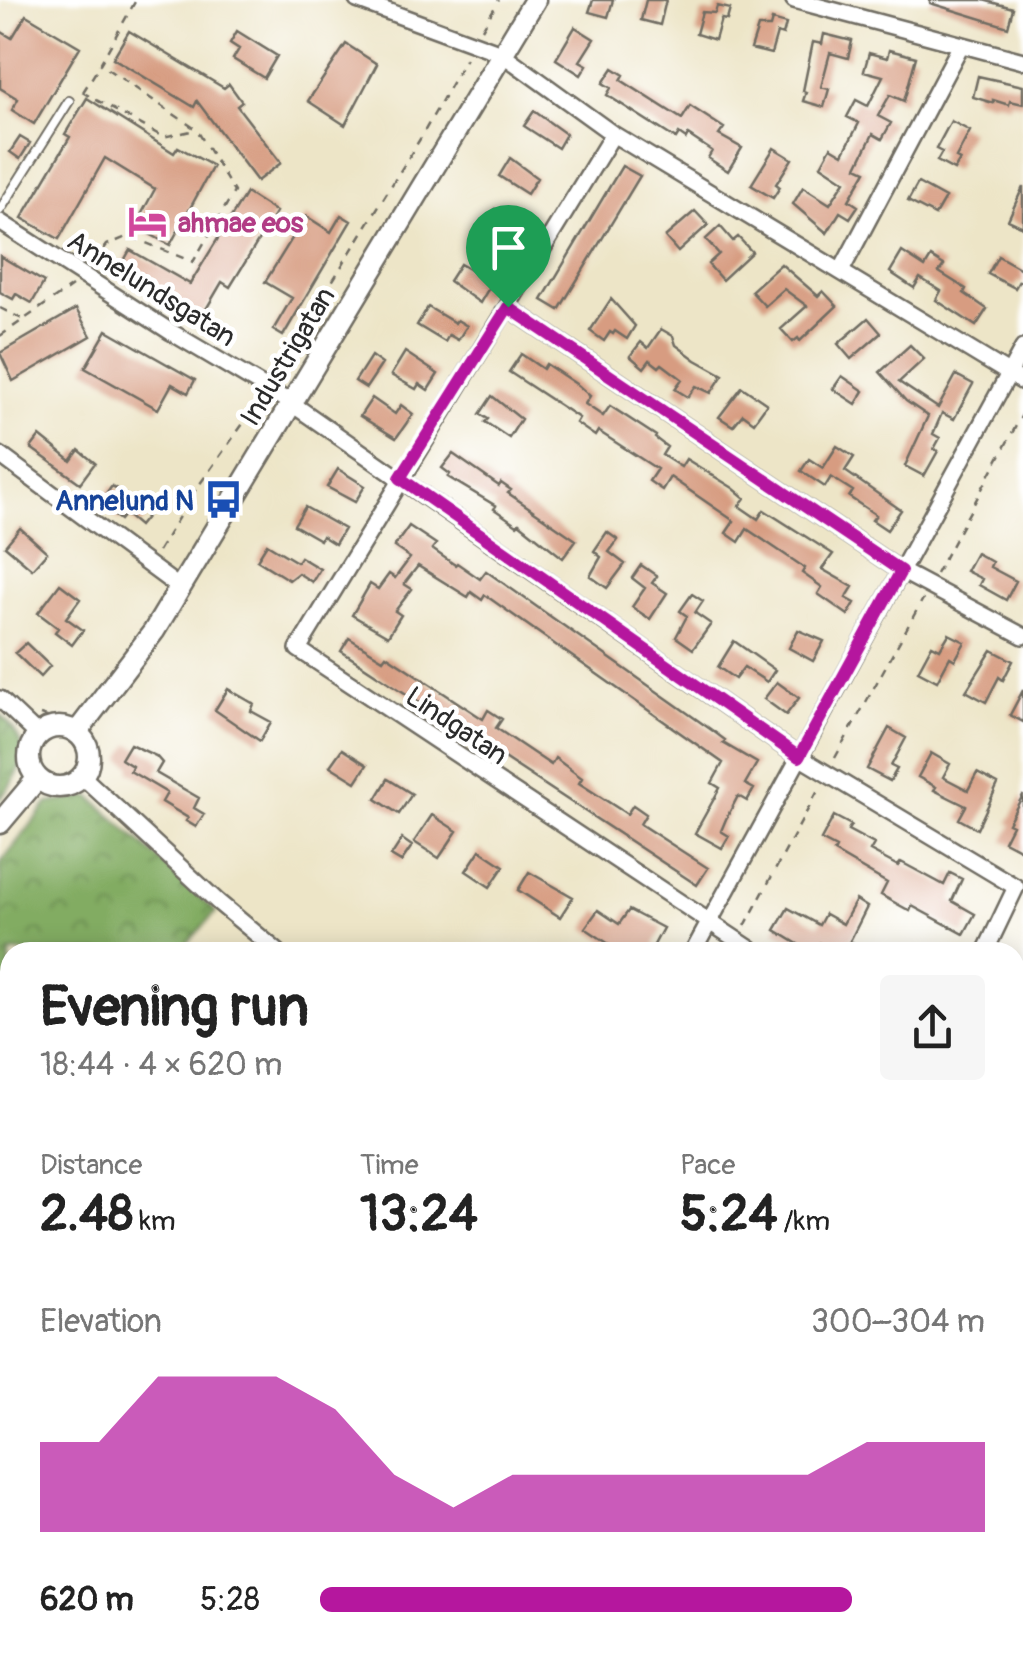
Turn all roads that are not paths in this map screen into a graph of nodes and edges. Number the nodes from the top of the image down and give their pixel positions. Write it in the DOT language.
graph roads {
  1 [pos="358,0"];
  2 [pos="535,0"];
  3 [pos="794,0"];
  4 [pos="961,45"];
  5 [pos="502,53"];
  6 [pos="1023,62"];
  7 [pos="69,100"];
  8 [pos="613,134"];
  9 [pos="0,210"];
  10 [pos="0,222"];
  11 [pos="841,271"];
  12 [pos="508,307"];
  13 [pos="1023,348"];
  14 [pos="1016,378"];
  15 [pos="291,403"];
  16 [pos="0,455"];
  17 [pos="400,478"];
  18 [pos="901,571"];
  19 [pos="180,588"];
  20 [pos="1023,636"];
  21 [pos="0,699"];
  22 [pos="83,734"];
  23 [pos="38,735"];
  24 [pos="799,757"];
  25 [pos="83,776"];
  26 [pos="37,779"];
  27 [pos="0,823"];
  28 [pos="709,922"];
  29 [pos="266,942"];
  30 [pos="698,942"];
  31 [pos="740,942"];
  32 [pos="989,942"];
  1 -- 5 [label="street"];
  2 -- 5 [label="street, Industrigatan"];
  3 -- 4 [label="street"];
  4 -- 6 [label="street"];
  4 -- 11 [label="street"];
  5 -- 8 [label="street"];
  5 -- 15 [label="street, Industrigatan"];
  7 -- 9 [label="lane"];
  8 -- 11 [label="street"];
  8 -- 12 [label="street"];
  10 -- 15 [label="street, Annelundsgatan"];
  11 -- 14 [label="street"];
  12 -- 17 [label="street"];
  12 -- 18 [label="street"];
  13 -- 14 [label="street"];
  14 -- 18 [label="street"];
  15 -- 17 [label="street, Annelundsgatan"];
  15 -- 19 [label="street, Industrigatan"];
  16 -- 19 [label="street"];
  17 -- 24 [label="street, Annelundsgatan"];
  17 -- 28 [label="street, Lindgatan"];
  18 -- 20 [label="street"];
  18 -- 24 [label="street"];
  19 -- 22 [label="street, Industrigatan"];
  21 -- 23 [label="street"];
  22 -- 23 [label="street"];
  22 -- 25 [label="street"];
  23 -- 26 [label="street"];
  24 -- 28 [label="street"];
  24 -- 32 [label="street, Annelundsgatan"];
  25 -- 26 [label="street"];
  25 -- 29 [label="street"];
  26 -- 27 [label="street"];
  28 -- 30 [label="street"];
  28 -- 31 [label="street, Lindgatan"];
}
